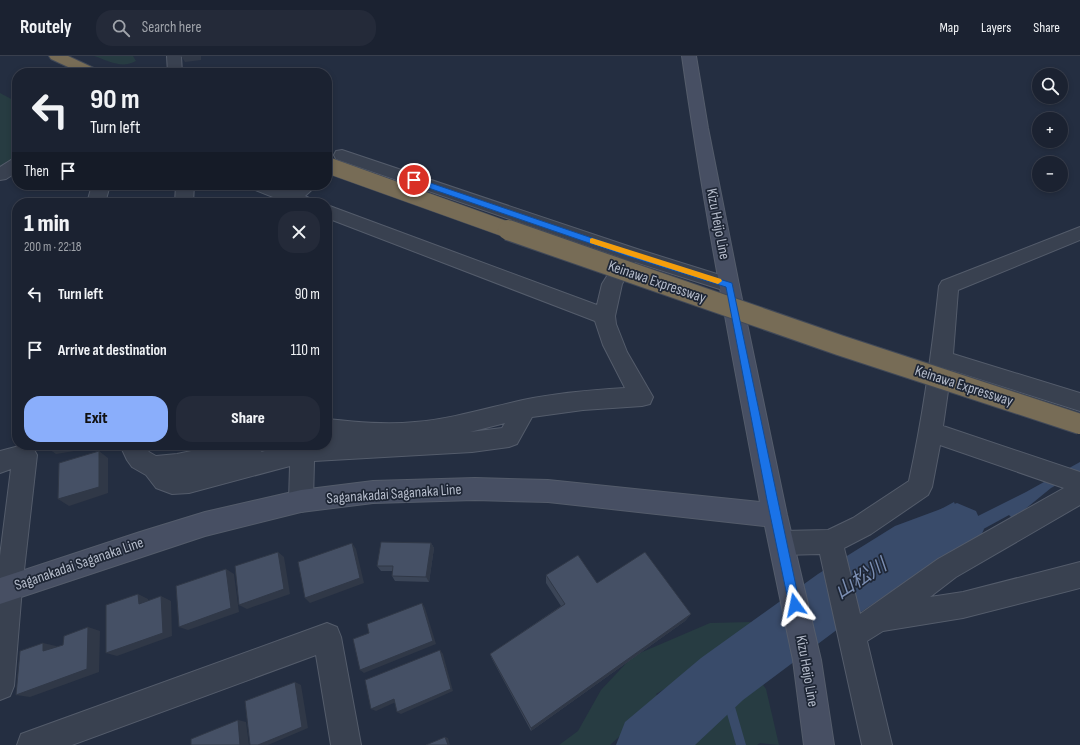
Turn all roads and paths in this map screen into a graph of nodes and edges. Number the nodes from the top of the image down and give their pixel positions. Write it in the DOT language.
graph roads {
  1 [pos="56,56"];
  2 [pos="689,56"];
  3 [pos="82,68"];
  4 [pos="332,157"];
  5 [pos="12,167"];
  6 [pos="0,175"];
  7 [pos="272,190"];
  8 [pos="292,198"];
  9 [pos="332,213"];
  10 [pos="1080,233"];
  11 [pos="630,254"];
  12 [pos="729,285"];
  13 [pos="605,316"];
  14 [pos="942,359"];
  15 [pos="1080,402"];
  16 [pos="525,409"];
  17 [pos="1080,424"];
  18 [pos="332,429"];
  19 [pos="931,432"];
  20 [pos="332,449"];
  21 [pos="26,450"];
  22 [pos="134,450"];
  23 [pos="238,450"];
  24 [pos="325,450"];
  25 [pos="302,452"];
  26 [pos="0,462"];
  27 [pos="154,467"];
  28 [pos="1080,483"];
  29 [pos="1080,492"];
  30 [pos="301,501"];
  31 [pos="775,515"];
  32 [pos="830,542"];
  33 [pos="782,543"];
  34 [pos="1080,575"];
  35 [pos="4,589"];
  36 [pos="878,618"];
  37 [pos="851,635"];
  38 [pos="0,686"];
  39 [pos="32,745"];
  40 [pos="346,745"];
  41 [pos="819,745"];
  42 [pos="877,745"];
  1 -- 3 [label="highway"];
  2 -- 12 [label="main road, Kizu Heijo Line"];
  4 -- 11 [label="street"];
  4 -- 17 [label="highway, Keinawa Expressway, bridge"];
  5 -- 6 [label="street"];
  7 -- 8 [label="street"];
  9 -- 13 [label="street"];
  10 -- 14 [label="street"];
  11 -- 12 [label="street"];
  11 -- 13 [label="street"];
  12 -- 31 [label="main road, Kizu Heijo Line"];
  13 -- 16 [label="street"];
  14 -- 15 [label="street"];
  14 -- 19 [label="street"];
  16 -- 18 [label="street"];
  16 -- 20 [label="street"];
  19 -- 28 [label="street"];
  19 -- 32 [label="street"];
  21 -- 26 [label="street"];
  21 -- 35 [label="street"];
  22 -- 27 [label="street"];
  23 -- 27 [label="street"];
  24 -- 25 [label="street"];
  25 -- 27 [label="street"];
  25 -- 30 [label="street"];
  29 -- 36 [label="street"];
  30 -- 31 [label="main road, Saganakadai Saganaka Line"];
  30 -- 35 [label="main road, Saganakadai Saganaka Line"];
  31 -- 33 [label="main road, Kizu Heijo Line"];
  32 -- 33 [label="street"];
  32 -- 37 [label="street"];
  33 -- 41 [label="main road, Kizu Heijo Line"];
  34 -- 36 [label="street"];
  35 -- 38 [label="street"];
  36 -- 37 [label="street"];
  37 -- 42 [label="street"];
  39 -- 40 [label="street"];
}
